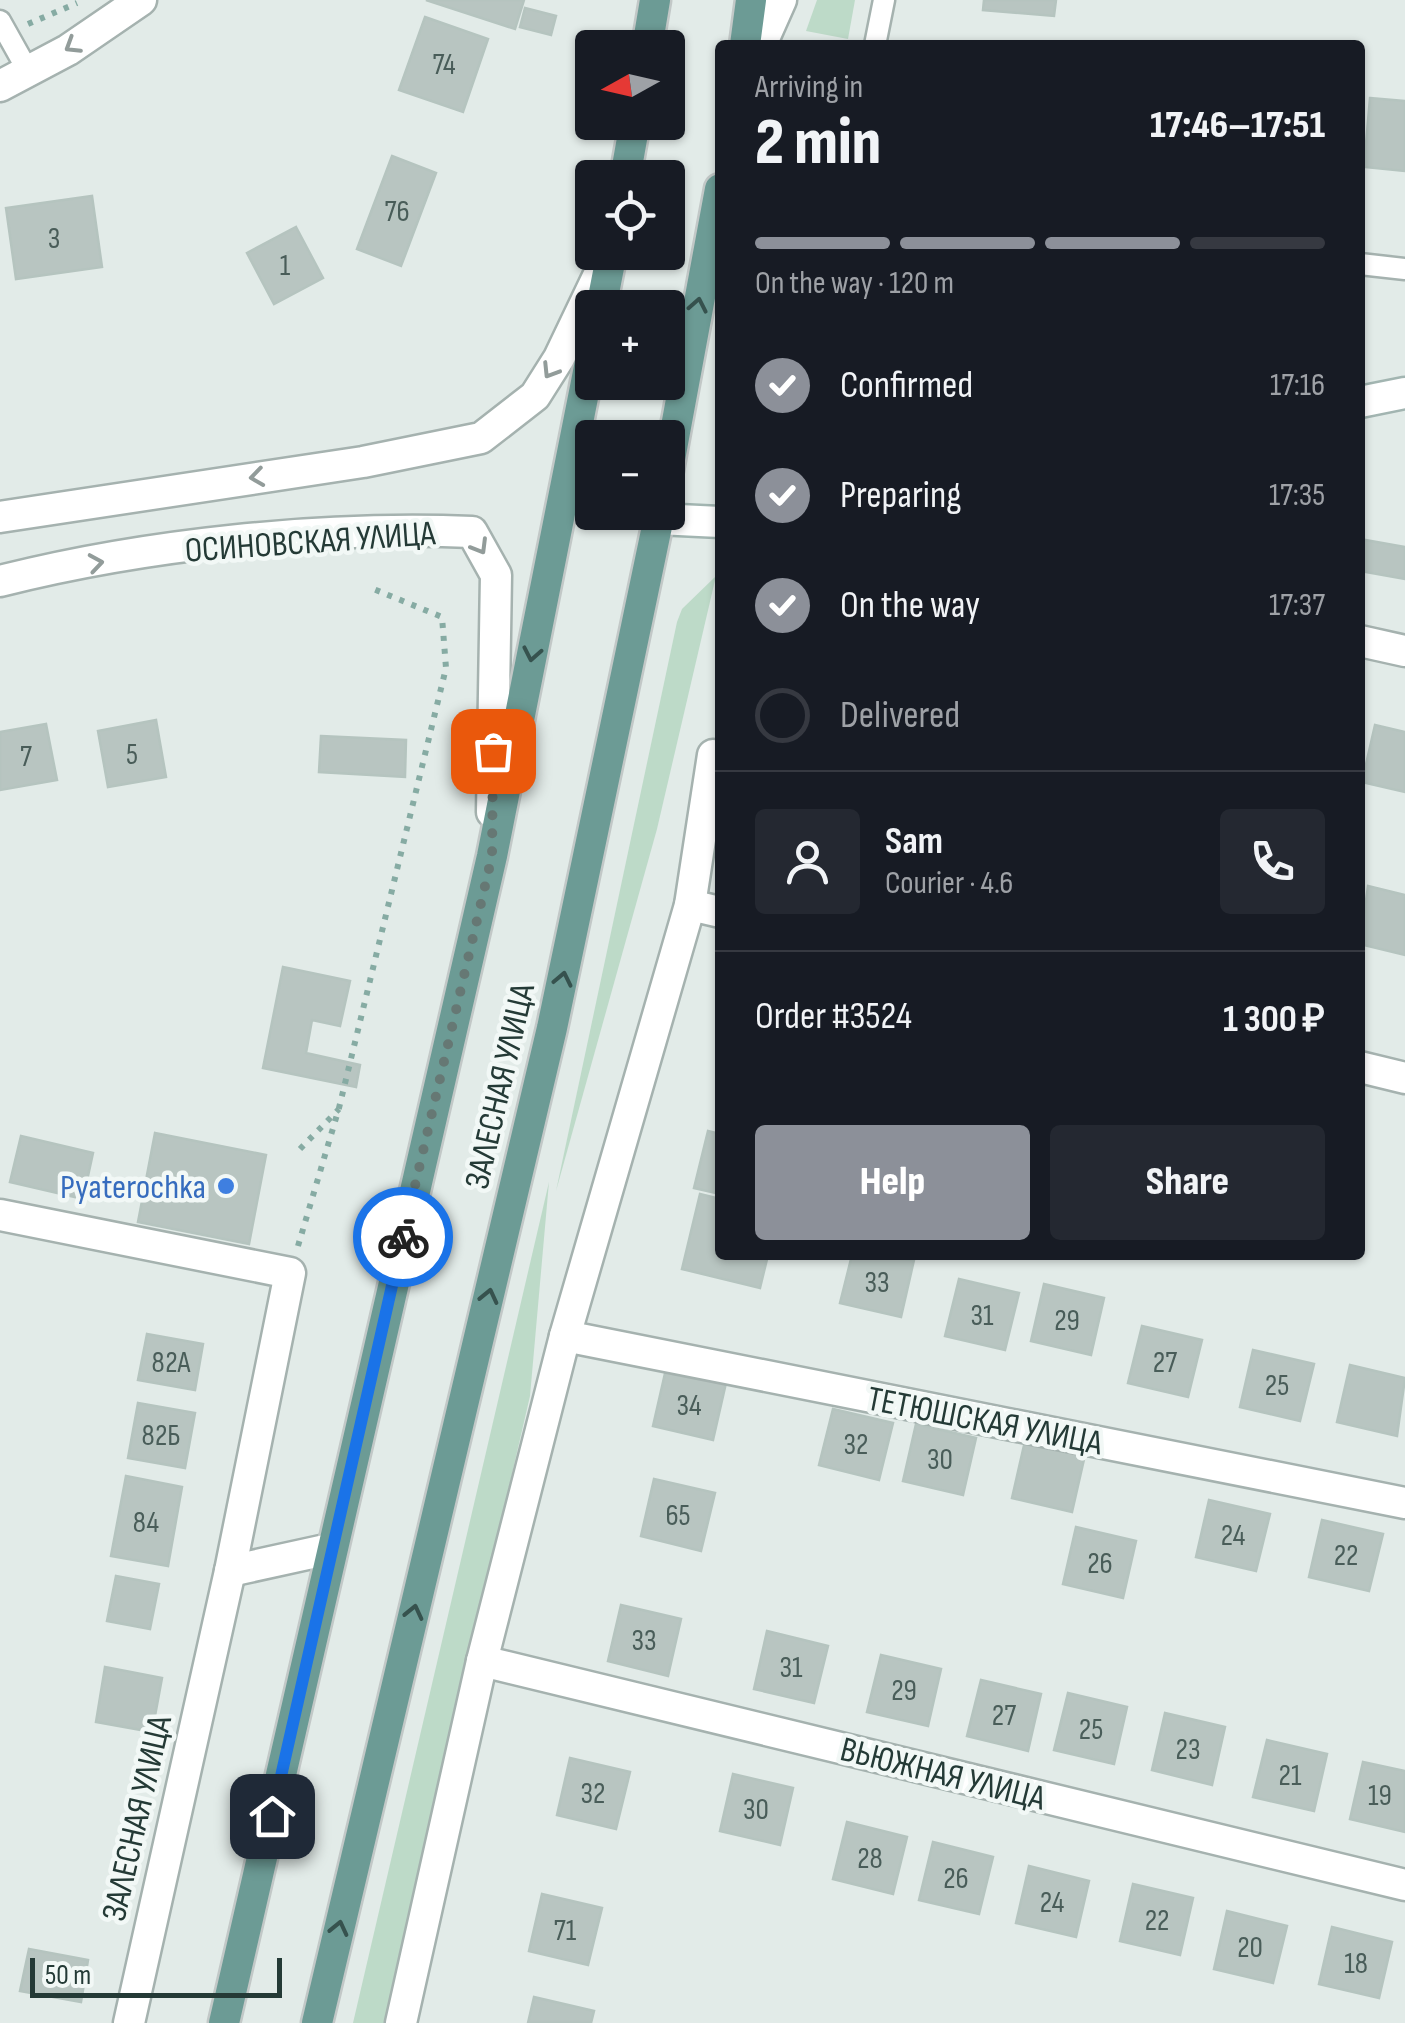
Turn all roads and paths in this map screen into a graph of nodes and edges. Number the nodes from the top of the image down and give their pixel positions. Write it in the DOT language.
graph roads {
  1 [pos="85,0"];
  2 [pos="141,0"];
  3 [pos="655,0"];
  4 [pos="751,0"];
  5 [pos="782,0"];
  6 [pos="884,0"];
  7 [pos="4,27"];
  8 [pos="650,30"];
  9 [pos="746,40"];
  10 [pos="763,40"];
  11 [pos="876,40"];
  12 [pos="28,71"];
  13 [pos="0,86"];
  14 [pos="715,216"];
  15 [pos="1365,265"];
  16 [pos="1405,269"];
  17 [pos="602,270"];
  18 [pos="1405,393"];
  19 [pos="582,400"];
  20 [pos="1365,401"];
  21 [pos="677,420"];
  22 [pos="0,517"];
  23 [pos="685,519"];
  24 [pos="715,522"];
  25 [pos="656,530"];
  26 [pos="0,581"];
  27 [pos="372,588"];
  28 [pos="1365,643"];
  29 [pos="1405,651"];
  30 [pos="713,754"];
  31 [pos="492,856"];
  32 [pos="705,909"];
  33 [pos="1365,1068"];
  34 [pos="1405,1078"];
  35 [pos="340,1108"];
  36 [pos="300,1149"];
  37 [pos="0,1215"];
  38 [pos="290,1274"];
  39 [pos="565,1336"];
  40 [pos="1405,1503"];
  41 [pos="330,1549"];
  42 [pos="230,1571"];
  43 [pos="482,1661"];
  44 [pos="1405,1884"];
  45 [pos="128,2023"];
  46 [pos="224,2023"];
  47 [pos="317,2023"];
  48 [pos="402,2023"];
  1 -- 7 [label="path"];
  2 -- 12 [label="street, one-way"];
  3 -- 8 [label="main road"];
  4 -- 9 [label="main road"];
  5 -- 10 [label="street"];
  6 -- 11 [label="lane"];
  7 -- 12 [label="lane"];
  12 -- 13 [label="street"];
  21 -- 14 [label="main road, one-way"];
  15 -- 16 [label="lane"];
  17 -- 22 [label="street, ОСИНОВСКАЯ УЛИЦА, one-way"];
  18 -- 20 [label="street"];
  19 -- 31 [label="main road, ЗАЛЕСНАЯ УЛИЦА, one-way"];
  23 -- 24 [label="street"];
  47 -- 25 [label="main road, ЗАЛЕСНАЯ УЛИЦА, one-way"];
  26 -- 31 [label="street, ОСИНОВСКАЯ УЛИЦА, one-way"];
  27 -- 35 [label="path"];
  28 -- 29 [label="street"];
  30 -- 32 [label="street"];
  31 -- 41 [label="main road, ЗАЛЕСНАЯ УЛИЦА"];
  32 -- 39 [label="street"];
  33 -- 34 [label="street"];
  35 -- 36 [label="path"];
  35 -- 38 [label="path"];
  37 -- 38 [label="street"];
  38 -- 42 [label="street, ЗАЛЕСНАЯ УЛИЦА"];
  39 -- 40 [label="street, ТЕТЮШСКАЯ УЛИЦА"];
  39 -- 43 [label="street"];
  41 -- 42 [label="street"];
  41 -- 46 [label="main road, ЗАЛЕСНАЯ УЛИЦА"];
  42 -- 45 [label="street, ЗАЛЕСНАЯ УЛИЦА"];
  43 -- 44 [label="street, ВЬЮЖНАЯ УЛИЦА"];
  43 -- 48 [label="street"];
}
